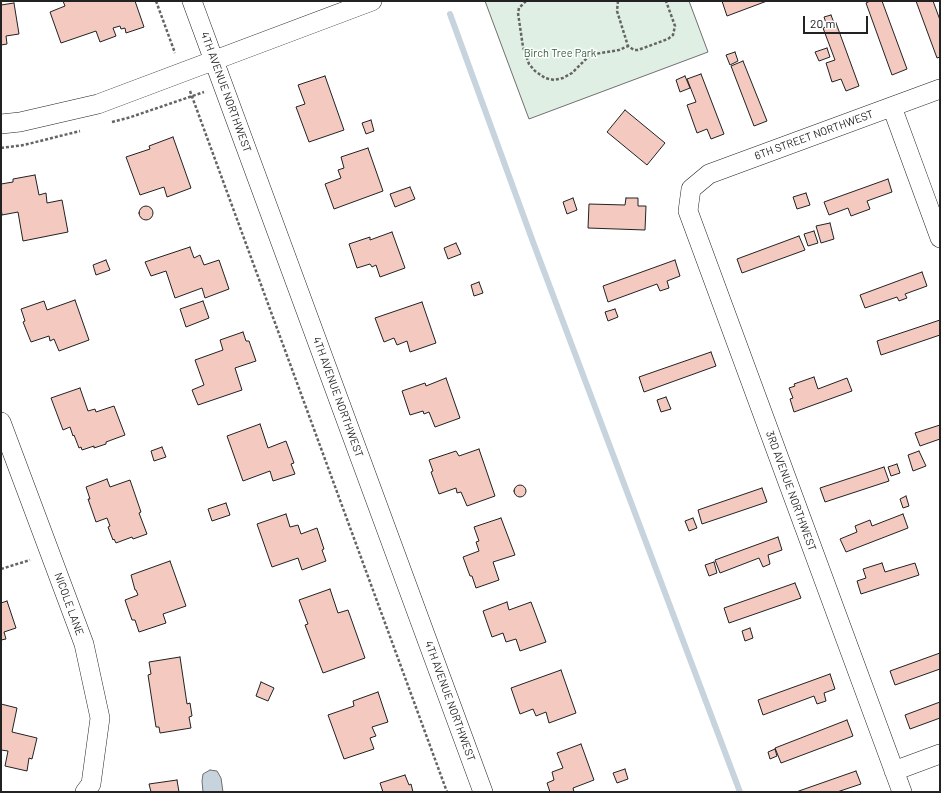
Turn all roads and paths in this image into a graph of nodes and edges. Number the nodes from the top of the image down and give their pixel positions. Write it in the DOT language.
graph roads {
  1 [pos="156,1"];
  2 [pos="192,1"];
  3 [pos="372,1"];
  4 [pos="526,1"];
  5 [pos="618,1"];
  6 [pos="666,1"];
  7 [pos="628,46"];
  8 [pos="214,61"];
  9 [pos="183,73"];
  10 [pos="940,89"];
  11 [pos="892,106"];
  12 [pos="1,124"];
  13 [pos="691,189"];
  14 [pos="940,238"];
  15 [pos="1,422"];
  16 [pos="50,554"];
  17 [pos="1,569"];
  18 [pos="940,754"];
  19 [pos="894,771"];
  20 [pos="85,792"];
  21 [pos="447,792"];
  22 [pos="483,792"];
  23 [pos="902,792"];
  1 -- 9 [label="path"];
  2 -- 8 [label="street, 4TH AVENUE NORTHWEST"];
  3 -- 8 [label="street"];
  4 -- 7 [label="path"];
  5 -- 7 [label="path"];
  6 -- 7 [label="path"];
  8 -- 9 [label="street"];
  8 -- 22 [label="street, 4TH AVENUE NORTHWEST"];
  9 -- 12 [label="street"];
  9 -- 21 [label="path"];
  10 -- 11 [label="street, 6TH STREET NORTHWEST"];
  11 -- 13 [label="street, 6TH STREET NORTHWEST"];
  11 -- 14 [label="street"];
  13 -- 19 [label="street, 3RD AVENUE NORTHWEST"];
  15 -- 16 [label="street, NICOLE LANE"];
  16 -- 17 [label="path"];
  16 -- 20 [label="street, NICOLE LANE"];
  18 -- 19 [label="street"];
  19 -- 23 [label="street, 3RD AVENUE NORTHWEST"];
}
